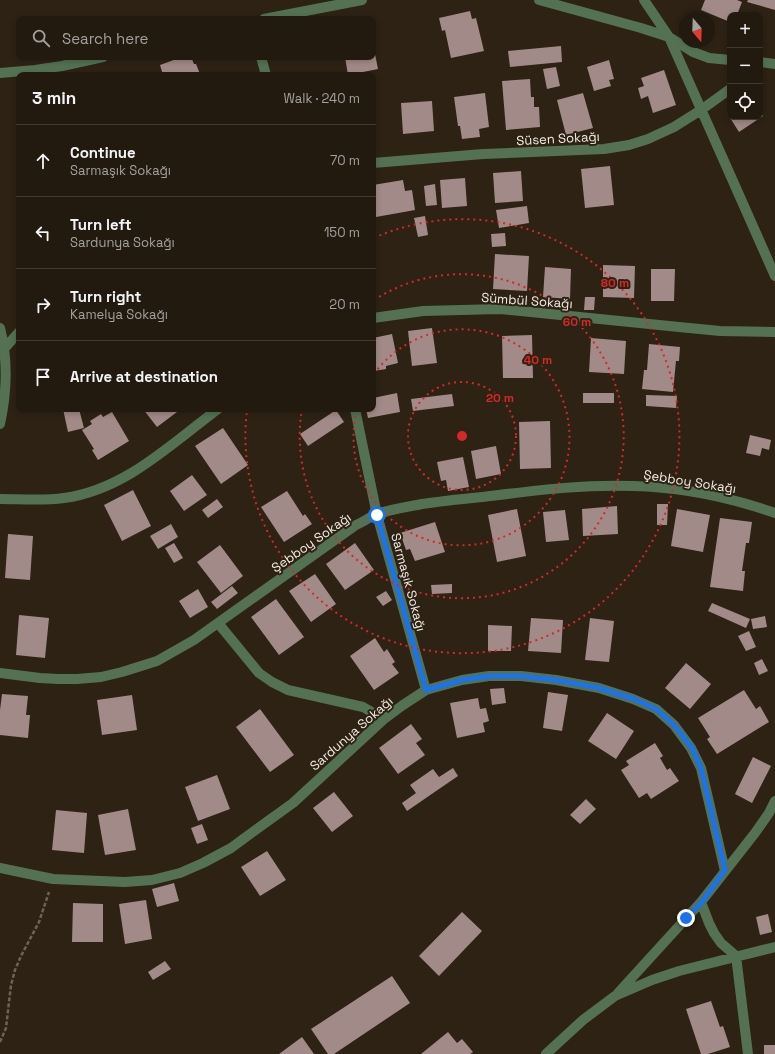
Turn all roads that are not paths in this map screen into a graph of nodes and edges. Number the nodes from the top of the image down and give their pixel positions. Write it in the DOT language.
graph roads {
  1 [pos="362,0"];
  2 [pos="539,0"];
  3 [pos="644,0"];
  4 [pos="279,16"];
  5 [pos="669,37"];
  6 [pos="89,60"];
  7 [pos="262,60"];
  8 [pos="727,60"];
  9 [pos="0,72"];
  10 [pos="265,72"];
  11 [pos="727,91"];
  12 [pos="701,110"];
  13 [pos="376,163"];
  14 [pos="775,276"];
  15 [pos="376,318"];
  16 [pos="0,328"];
  17 [pos="775,332"];
  18 [pos="16,335"];
  19 [pos="4,348"];
  20 [pos="214,412"];
  21 [pos="356,412"];
  22 [pos="0,424"];
  23 [pos="0,498"];
  24 [pos="775,513"];
  25 [pos="377,515"];
  26 [pos="218,623"];
  27 [pos="0,673"];
  28 [pos="426,690"];
  29 [pos="384,719"];
  30 [pos="775,801"];
  31 [pos="0,868"];
  32 [pos="725,870"];
  33 [pos="702,902"];
  34 [pos="775,947"];
  35 [pos="736,956"];
  36 [pos="615,996"];
  37 [pos="546,1054"];
  38 [pos="748,1054"];
  1 -- 4 [label="street"];
  2 -- 5 [label="street"];
  3 -- 5 [label="street"];
  5 -- 8 [label="street"];
  5 -- 12 [label="street"];
  6 -- 9 [label="street"];
  7 -- 10 [label="street"];
  11 -- 12 [label="street, Süsen Sokağı"];
  12 -- 13 [label="street, Süsen Sokağı"];
  12 -- 14 [label="street"];
  15 -- 17 [label="street, Sümbül Sokağı"];
  16 -- 19 [label="street"];
  18 -- 19 [label="street"];
  19 -- 22 [label="street"];
  20 -- 23 [label="street"];
  21 -- 25 [label="street, Sarmaşık Sokağı"];
  24 -- 25 [label="street, Şebboy Sokağı"];
  25 -- 26 [label="street, Şebboy Sokağı"];
  25 -- 28 [label="street, Sarmaşık Sokağı"];
  26 -- 27 [label="street, Şebboy Sokağı"];
  26 -- 29 [label="street"];
  28 -- 29 [label="street, Sardunya Sokağı"];
  28 -- 32 [label="street, Sardunya Sokağı"];
  29 -- 31 [label="street, Sardunya Sokağı"];
  30 -- 32 [label="street"];
  32 -- 33 [label="street"];
  33 -- 35 [label="street"];
  33 -- 36 [label="street"];
  34 -- 35 [label="street"];
  35 -- 36 [label="street"];
  35 -- 38 [label="street"];
  36 -- 37 [label="street"];
}
